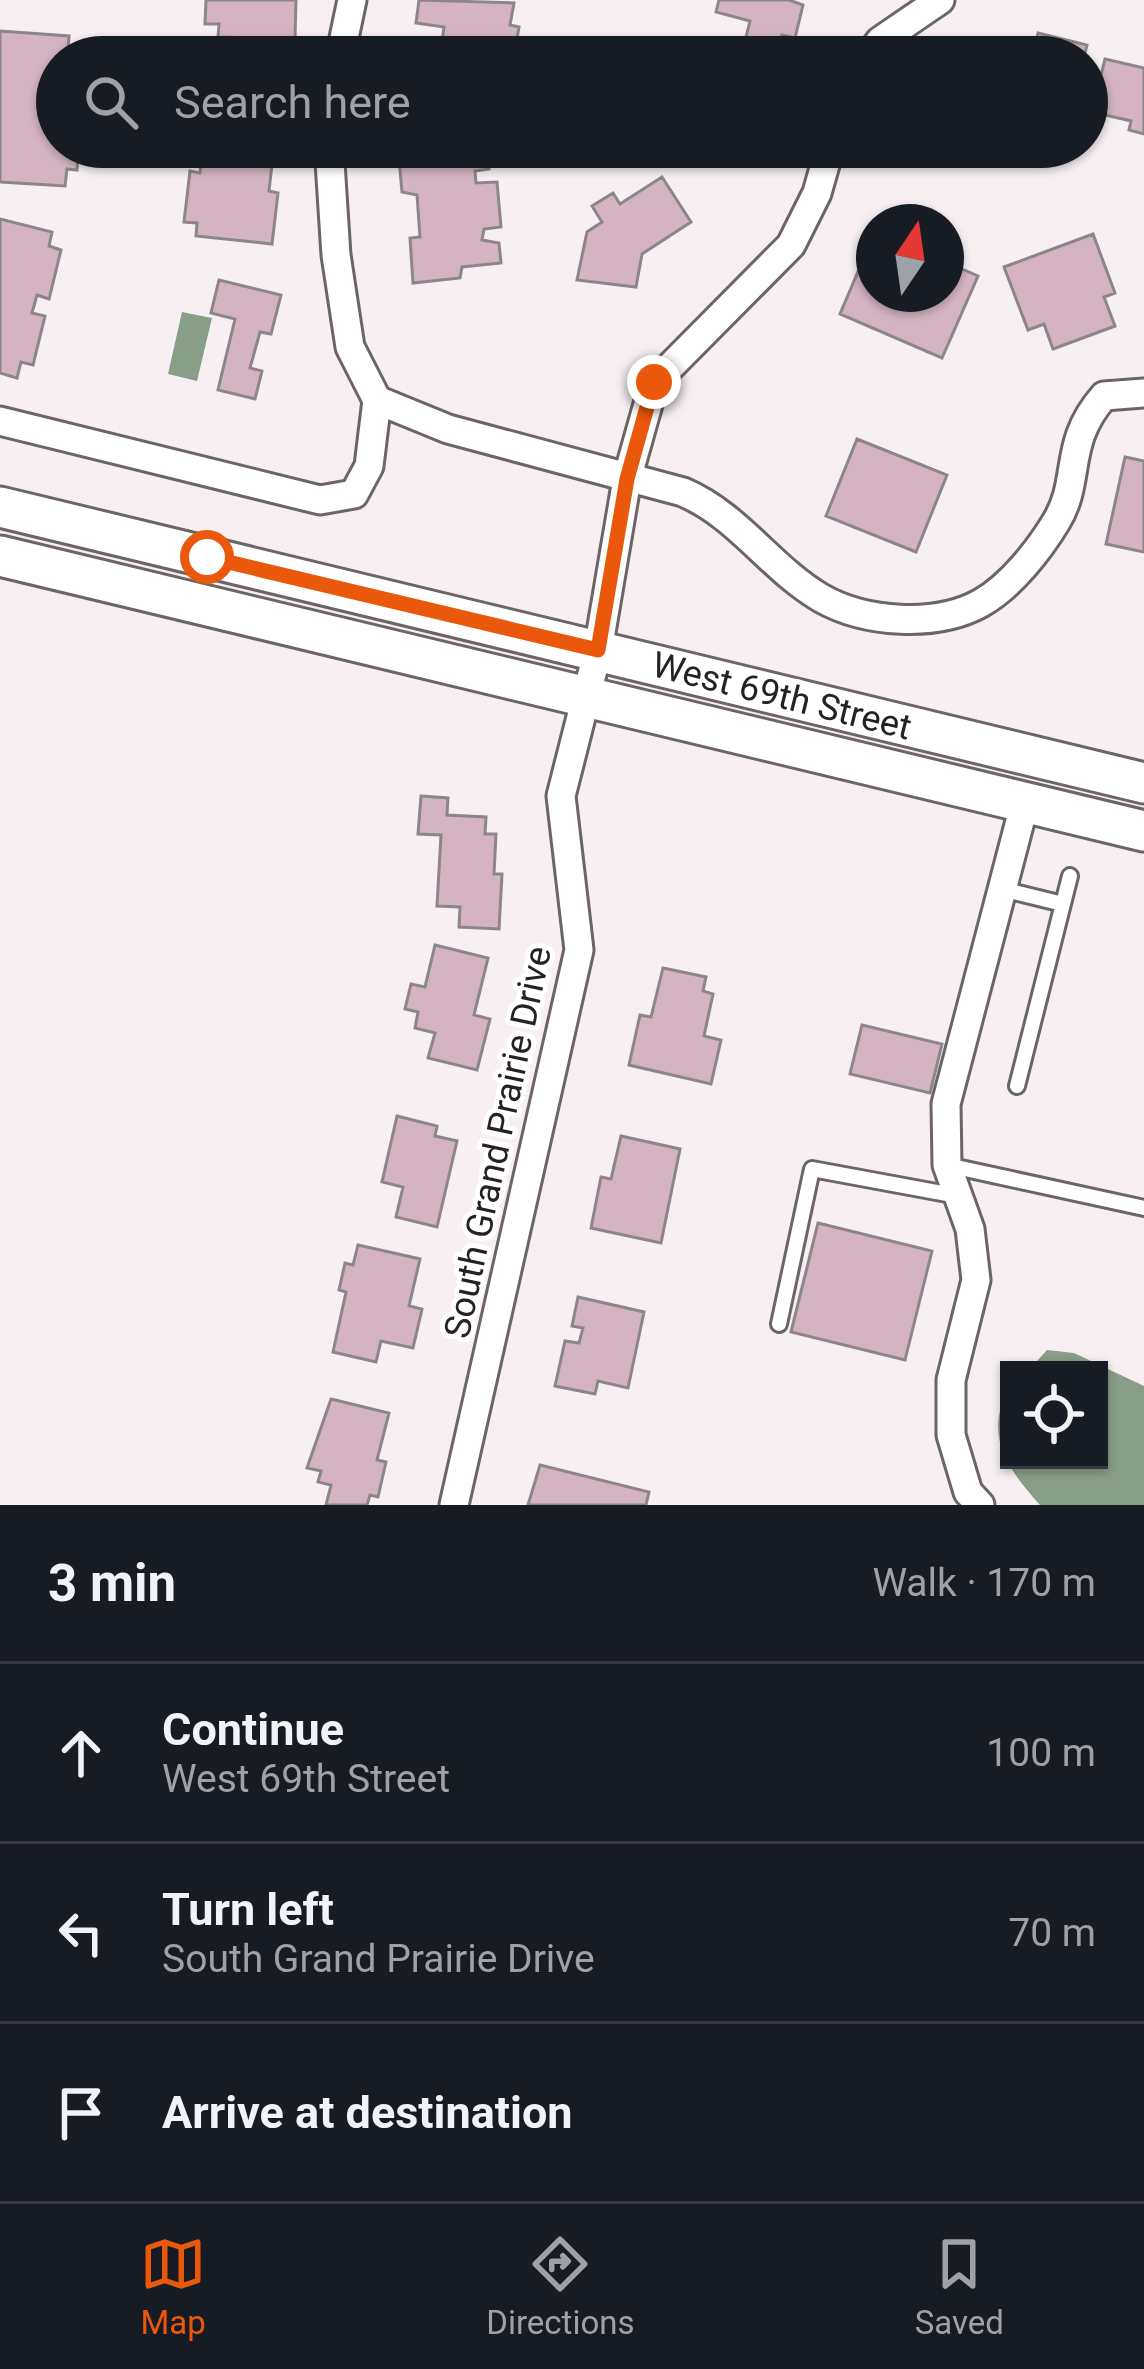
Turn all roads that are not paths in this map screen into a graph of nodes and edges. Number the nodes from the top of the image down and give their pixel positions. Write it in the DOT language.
graph roads {
  1 [pos="352,0"];
  2 [pos="927,3"];
  3 [pos="344,36"];
  4 [pos="891,36"];
  5 [pos="330,168"];
  6 [pos="824,168"];
  7 [pos="1144,393"];
  8 [pos="377,400"];
  9 [pos="0,421"];
  10 [pos="627,479"];
  11 [pos="0,507"];
  12 [pos="0,556"];
  13 [pos="598,650"];
  14 [pos="587,696"];
  15 [pos="1034,756"];
  16 [pos="1144,784"];
  17 [pos="1025,802"];
  18 [pos="1144,831"];
  19 [pos="1070,876"];
  20 [pos="1001,890"];
  21 [pos="1063,904"];
  22 [pos="1017,1086"];
  23 [pos="946,1165"];
  24 [pos="958,1196"];
  25 [pos="1144,1208"];
  26 [pos="779,1324"];
  27 [pos="454,1505"];
  28 [pos="980,1505"];
  1 -- 3 [label="street"];
  2 -- 4 [label="street"];
  5 -- 8 [label="street"];
  6 -- 10 [label="street, South Grand Prairie Drive"];
  7 -- 10 [label="street"];
  8 -- 9 [label="street"];
  8 -- 10 [label="street"];
  10 -- 13 [label="street, South Grand Prairie Drive"];
  11 -- 13 [label="main road, West 69th Street"];
  12 -- 14 [label="main road, West 69th Street"];
  13 -- 14 [label="street, South Grand Prairie Drive"];
  13 -- 15 [label="main road, West 69th Street"];
  14 -- 17 [label="main road, West 69th Street"];
  14 -- 27 [label="street, South Grand Prairie Drive"];
  15 -- 16 [label="main road, West 69th Street"];
  15 -- 17 [label="main road"];
  17 -- 18 [label="main road, West 69th Street"];
  17 -- 20 [label="street"];
  19 -- 21 [label="lane"];
  20 -- 21 [label="lane"];
  20 -- 23 [label="street"];
  21 -- 22 [label="lane"];
  23 -- 24 [label="street"];
  23 -- 25 [label="lane"];
  24 -- 26 [label="lane"];
  24 -- 28 [label="street"];
}
